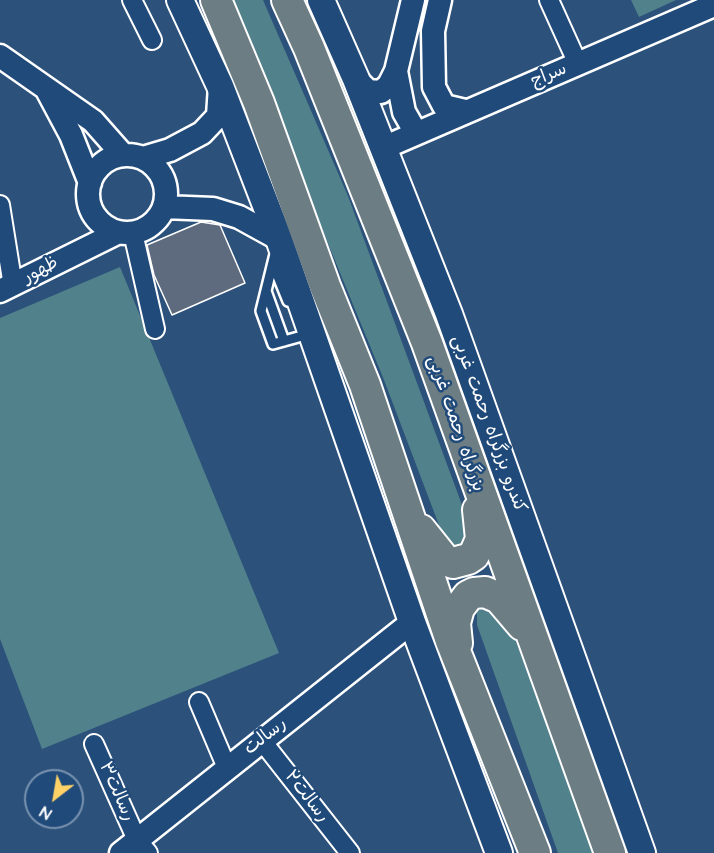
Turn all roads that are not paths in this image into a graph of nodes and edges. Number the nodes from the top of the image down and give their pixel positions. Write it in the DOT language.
graph roads {
  1 [pos="132,0"];
  2 [pos="180,0"];
  3 [pos="216,0"];
  4 [pos="286,0"];
  5 [pos="321,0"];
  6 [pos="413,0"];
  7 [pos="440,0"];
  8 [pos="549,0"];
  9 [pos="714,4"];
  10 [pos="407,24"];
  11 [pos="433,31"];
  12 [pos="152,40"];
  13 [pos="0,56"];
  14 [pos="578,64"];
  15 [pos="396,71"];
  16 [pos="356,79"];
  17 [pos="45,86"];
  18 [pos="220,86"];
  19 [pos="465,111"];
  20 [pos="416,133"];
  21 [pos="383,148"];
  22 [pos="133,157"];
  23 [pos="90,193"];
  24 [pos="0,205"];
  25 [pos="164,207"];
  26 [pos="126,232"];
  27 [pos="279,239"];
  28 [pos="81,249"];
  29 [pos="273,264"];
  30 [pos="6,288"];
  31 [pos="293,315"];
  32 [pos="298,325"];
  33 [pos="155,329"];
  34 [pos="309,340"];
  35 [pos="470,467"];
  36 [pos="402,496"];
  37 [pos="412,621"];
  38 [pos="537,651"];
  39 [pos="466,678"];
  40 [pos="199,702"];
  41 [pos="262,741"];
  42 [pos="94,744"];
  43 [pos="227,768"];
  44 [pos="136,849"];
  45 [pos="350,853"];
  46 [pos="499,853"];
  47 [pos="535,853"];
  48 [pos="610,853"];
  49 [pos="642,853"];
  1 -- 12 [label="street"];
  2 -- 18 [label="main road"];
  3 -- 36 [label="highway"];
  4 -- 35 [label="highway, بزرگراه رحمت غربی"];
  5 -- 16 [label="main road, کندرو بزرگراه رحمت غربی"];
  6 -- 10 [label="street"];
  7 -- 11 [label="street"];
  8 -- 14 [label="street"];
  9 -- 14 [label="street, سراج"];
  10 -- 11 [label="street"];
  10 -- 15 [label="street"];
  11 -- 19 [label="street"];
  13 -- 17 [label="street"];
  14 -- 19 [label="street, سراج"];
  15 -- 16 [label="street"];
  15 -- 20 [label="street"];
  16 -- 21 [label="main road, کندرو بزرگراه رحمت غربی"];
  17 -- 22 [label="street"];
  17 -- 23 [label="street"];
  18 -- 22 [label="street"];
  18 -- 27 [label="main road"];
  19 -- 20 [label="street, سراج"];
  20 -- 21 [label="street, سراج"];
  21 -- 49 [label="main road, کندرو بزرگراه رحمت غربی"];
  22 -- 23 [label="street"];
  22 -- 25 [label="street"];
  23 -- 26 [label="street"];
  23 -- 28 [label="street"];
  24 -- 30 [label="street"];
  25 -- 26 [label="street"];
  25 -- 27 [label="street"];
  26 -- 28 [label="street, ظهور"];
  26 -- 33 [label="street"];
  27 -- 29 [label="lane"];
  27 -- 34 [label="main road"];
  28 -- 30 [label="street, ظهور"];
  29 -- 31 [label="lane"];
  29 -- 34 [label="lane"];
  32 -- 34 [label="lane"];
  34 -- 37 [label="main road"];
  35 -- 36 [label="highway"];
  35 -- 38 [label="highway, بزرگراه رحمت غربی"];
  36 -- 39 [label="highway"];
  37 -- 41 [label="street, رسالت"];
  37 -- 46 [label="main road"];
  38 -- 39 [label="highway"];
  38 -- 48 [label="highway, بزرگراه رحمت غربی"];
  39 -- 47 [label="highway"];
  40 -- 43 [label="street"];
  41 -- 43 [label="street, رسالت"];
  41 -- 45 [label="street, رسالت۲"];
  42 -- 44 [label="street, رسالت۳"];
  43 -- 44 [label="street, رسالت"];
}
